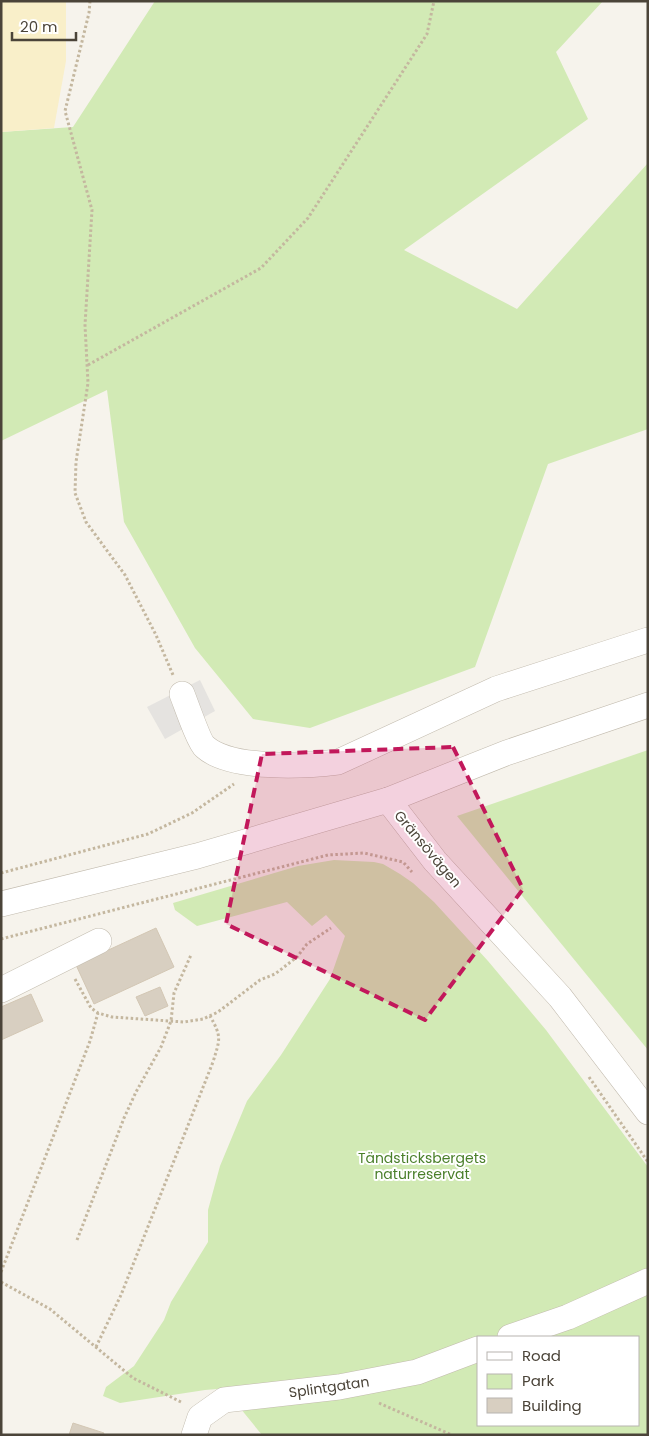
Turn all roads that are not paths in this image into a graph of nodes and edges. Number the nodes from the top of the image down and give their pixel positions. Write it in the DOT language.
graph roads {
  1 [pos="648,640"];
  2 [pos="182,694"];
  3 [pos="648,705"];
  4 [pos="388,800"];
  5 [pos="1,904"];
  6 [pos="99,941"];
  7 [pos="1,990"];
  8 [pos="648,1112"];
  9 [pos="648,1281"];
  10 [pos="513,1336"];
  11 [pos="477,1349"];
  12 [pos="199,1424"];
  1 -- 2 [label="street"];
  3 -- 4 [label="street"];
  4 -- 5 [label="street, Gränsövägen"];
  4 -- 8 [label="street, Gränsövägen"];
  6 -- 7 [label="street"];
  9 -- 10 [label="street"];
  11 -- 12 [label="street, Splintgatan"];
}
